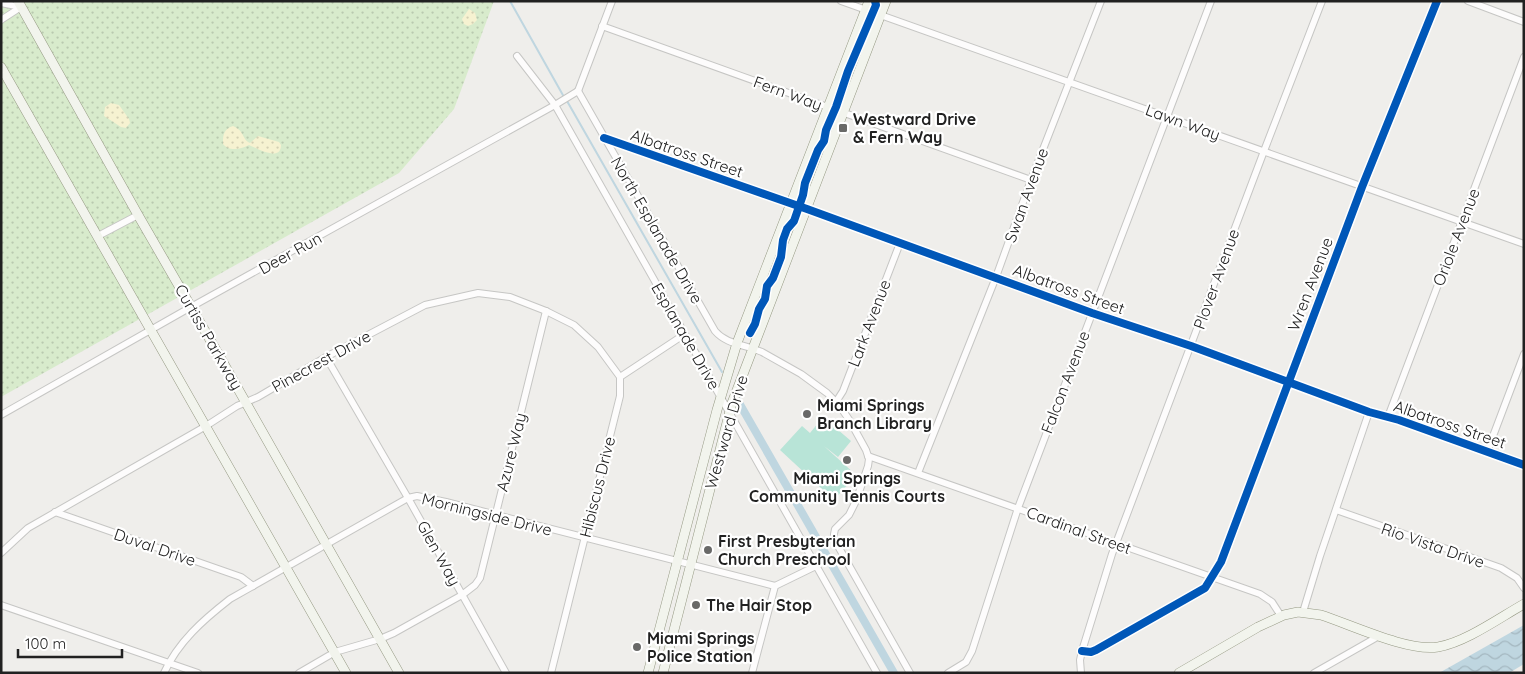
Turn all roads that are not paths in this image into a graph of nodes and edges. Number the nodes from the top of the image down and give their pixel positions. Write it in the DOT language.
graph roads {
  1 [pos="612,1"];
  2 [pos="841,1"];
  3 [pos="886,1"];
  4 [pos="1100,1"];
  5 [pos="1211,1"];
  6 [pos="1322,1"];
  7 [pos="1437,1"];
  8 [pos="1468,1"];
  9 [pos="1,2"];
  10 [pos="20,4"];
  11 [pos="865,4"];
  12 [pos="880,15"];
  13 [pos="1,20"];
  14 [pos="1524,22"];
  15 [pos="602,26"];
  16 [pos="517,56"];
  17 [pos="1524,57"];
  18 [pos="1,67"];
  19 [pos="1069,82"];
  20 [pos="575,92"];
  21 [pos="557,104"];
  22 [pos="828,107"];
  23 [pos="843,113"];
  24 [pos="1168,117"];
  25 [pos="604,138"];
  26 [pos="1264,151"];
  27 [pos="1031,180"];
  28 [pos="1362,187"];
  29 [pos="791,204"];
  30 [pos="807,209"];
  31 [pos="138,215"];
  32 [pos="1462,222"];
  33 [pos="98,236"];
  34 [pos="900,243"];
  35 [pos="1524,244"];
  36 [pos="996,277"];
  37 [pos="192,307"];
  38 [pos="546,310"];
  39 [pos="1092,313"];
  40 [pos="152,331"];
  41 [pos="685,334"];
  42 [pos="738,344"];
  43 [pos="1191,346"];
  44 [pos="753,348"];
  45 [pos="1524,354"];
  46 [pos="326,357"];
  47 [pos="620,377"];
  48 [pos="1288,381"];
  49 [pos="721,397"];
  50 [pos="246,402"];
  51 [pos="836,402"];
  52 [pos="729,412"];
  53 [pos="1369,412"];
  54 [pos="1,416"];
  55 [pos="1388,417"];
  56 [pos="206,426"];
  57 [pos="1487,452"];
  58 [pos="868,456"];
  59 [pos="1524,465"];
  60 [pos="918,473"];
  61 [pos="408,498"];
  62 [pos="1018,508"];
  63 [pos="1336,510"];
  64 [pos="56,512"];
  65 [pos="496,516"];
  66 [pos="584,538"];
  67 [pos="326,544"];
  68 [pos="1116,544"];
  69 [pos="1,553"];
  70 [pos="676,561"];
  71 [pos="690,565"];
  72 [pos="816,566"];
  73 [pos="286,568"];
  74 [pos="1212,577"];
  75 [pos="253,586"];
  76 [pos="775,586"];
  77 [pos="1524,588"];
  78 [pos="462,594"];
  79 [pos="1524,604"];
  80 [pos="1,605"];
  81 [pos="1303,612"];
  82 [pos="1281,616"];
  83 [pos="1380,636"];
  84 [pos="380,638"];
  85 [pos="1082,651"];
  86 [pos="335,652"];
  87 [pos="169,663"];
  88 [pos="164,673"];
  89 [pos="198,673"];
  90 [pos="299,673"];
  91 [pos="346,673"];
  92 [pos="400,673"];
  93 [pos="506,673"];
  94 [pos="551,673"];
  95 [pos="648,673"];
  96 [pos="663,673"];
  97 [pos="752,673"];
  98 [pos="877,673"];
  99 [pos="910,673"];
  100 [pos="948,673"];
  101 [pos="1081,673"];
  102 [pos="1179,673"];
  103 [pos="1314,673"];
  1 -- 15 [label="street"];
  2 -- 11 [label="street, Lawn Way"];
  3 -- 12 [label="street, Westward Drive"];
  4 -- 19 [label="street, Swan Avenue"];
  5 -- 24 [label="street, Falcon Avenue"];
  6 -- 26 [label="street, Plover Avenue"];
  7 -- 28 [label="street, Wren Avenue"];
  8 -- 14 [label="street"];
  9 -- 10 [label="street"];
  10 -- 13 [label="street"];
  10 -- 31 [label="street, Curtiss Parkway"];
  11 -- 12 [label="street, Lawn Way"];
  11 -- 22 [label="street, Westward Drive"];
  12 -- 19 [label="street, Lawn Way"];
  12 -- 23 [label="street, Westward Drive"];
  15 -- 20 [label="street"];
  15 -- 22 [label="street, Fern Way"];
  16 -- 21 [label="street, Esplanade Drive"];
  17 -- 32 [label="street, Oriole Avenue"];
  18 -- 33 [label="street"];
  19 -- 24 [label="street, Lawn Way"];
  19 -- 27 [label="street, Swan Avenue"];
  20 -- 21 [label="street, Deer Run"];
  20 -- 25 [label="street, North Esplanade Drive"];
  21 -- 37 [label="street, Deer Run"];
  21 -- 41 [label="street, Esplanade Drive"];
  22 -- 23 [label="street, Fern Way"];
  22 -- 29 [label="street, Westward Drive"];
  23 -- 27 [label="street, Fern Way"];
  23 -- 30 [label="street, Westward Drive"];
  24 -- 26 [label="street, Lawn Way"];
  24 -- 39 [label="street, Falcon Avenue"];
  25 -- 29 [label="street, Albatross Street"];
  25 -- 42 [label="street, North Esplanade Drive"];
  26 -- 28 [label="street, Lawn Way"];
  26 -- 43 [label="street, Plover Avenue"];
  27 -- 36 [label="street, Swan Avenue"];
  28 -- 32 [label="street, Lawn Way"];
  28 -- 48 [label="street, Wren Avenue"];
  29 -- 30 [label="street, Albatross Street"];
  29 -- 42 [label="street, Westward Drive"];
  30 -- 34 [label="street, Albatross Street"];
  30 -- 44 [label="street, Westward Drive"];
  31 -- 33 [label="street"];
  31 -- 37 [label="street, Curtiss Parkway"];
  32 -- 35 [label="street, Lawn Way"];
  32 -- 55 [label="street, Oriole Avenue"];
  33 -- 40 [label="street"];
  34 -- 36 [label="street, Albatross Street"];
  34 -- 51 [label="street, Lark Avenue"];
  36 -- 39 [label="street, Albatross Street"];
  36 -- 60 [label="street, Swan Avenue"];
  37 -- 40 [label="street, Deer Run"];
  37 -- 50 [label="street, Curtiss Parkway"];
  38 -- 46 [label="street, Pinecrest Drive"];
  38 -- 47 [label="street, Pinecrest Drive"];
  38 -- 65 [label="street, Azure Way"];
  39 -- 43 [label="street, Albatross Street"];
  39 -- 62 [label="street, Falcon Avenue"];
  40 -- 54 [label="street, Deer Run"];
  40 -- 56 [label="street"];
  41 -- 47 [label="street"];
  41 -- 49 [label="street, Esplanade Drive"];
  42 -- 44 [label="street, North Esplanade Drive"];
  42 -- 49 [label="street, Westward Drive"];
  43 -- 48 [label="street, Albatross Street"];
  43 -- 68 [label="street, Plover Avenue"];
  44 -- 51 [label="street, North Esplanade Drive"];
  44 -- 52 [label="street, Westward Drive"];
  45 -- 57 [label="street"];
  46 -- 50 [label="street, Pinecrest Drive"];
  46 -- 61 [label="street, Glen Way"];
  47 -- 66 [label="street, Hibiscus Drive"];
  48 -- 53 [label="street, Albatross Street"];
  48 -- 74 [label="street, Wren Avenue"];
  49 -- 52 [label="street, Esplanade Drive"];
  49 -- 70 [label="street, Westward Drive"];
  50 -- 56 [label="street, Pinecrest Drive"];
  50 -- 67 [label="street, Curtiss Parkway"];
  51 -- 58 [label="street, North Esplanade Drive"];
  52 -- 71 [label="street, Westward Drive"];
  52 -- 72 [label="street, Esplanade Drive"];
  53 -- 55 [label="street, Albatross Street"];
  53 -- 63 [label="street"];
  55 -- 57 [label="street, Albatross Street"];
  56 -- 64 [label="street, Pinecrest Drive"];
  56 -- 73 [label="street"];
  57 -- 59 [label="street, Albatross Street"];
  58 -- 60 [label="street, Cardinal Street"];
  58 -- 99 [label="street"];
  60 -- 62 [label="street, Cardinal Street"];
  61 -- 65 [label="street, Morningside Drive"];
  61 -- 67 [label="street, Morningside Drive"];
  61 -- 78 [label="street, Glen Way"];
  62 -- 68 [label="street, Cardinal Street"];
  62 -- 100 [label="street, Falcon Avenue"];
  63 -- 77 [label="street, Rio Vista Drive"];
  63 -- 81 [label="street"];
  64 -- 69 [label="street, Pinecrest Drive"];
  64 -- 75 [label="street, Duval Drive"];
  65 -- 66 [label="street, Morningside Drive"];
  65 -- 78 [label="street, Azure Way"];
  66 -- 70 [label="street, Morningside Drive"];
  66 -- 94 [label="street, Hibiscus Drive"];
  67 -- 73 [label="street, Morningside Drive"];
  67 -- 84 [label="street, Curtiss Parkway"];
  68 -- 74 [label="street, Cardinal Street"];
  68 -- 85 [label="street, Plover Avenue"];
  70 -- 71 [label="street, Morningside Drive"];
  70 -- 95 [label="street, Westward Drive"];
  71 -- 76 [label="street, Morningside Drive"];
  71 -- 96 [label="street, Westward Drive"];
  72 -- 76 [label="street"];
  72 -- 98 [label="street, Esplanade Drive"];
  73 -- 75 [label="street, Morningside Drive"];
  73 -- 86 [label="street"];
  74 -- 82 [label="street, Cardinal Street"];
  74 -- 85 [label="street, Wren Avenue"];
  75 -- 87 [label="street, Morningside Drive"];
  76 -- 97 [label="street"];
  78 -- 84 [label="street, Azure Way"];
  78 -- 93 [label="street, Glen Way"];
  79 -- 83 [label="street"];
  80 -- 87 [label="street"];
  81 -- 82 [label="street"];
  81 -- 83 [label="street"];
  82 -- 102 [label="street"];
  83 -- 103 [label="street"];
  84 -- 86 [label="street, Azure Way"];
  84 -- 92 [label="street, Curtiss Parkway"];
  85 -- 101 [label="street, Plover Avenue"];
  86 -- 90 [label="street, Azure Way"];
  86 -- 91 [label="street"];
  87 -- 88 [label="street, Morningside Drive"];
  87 -- 89 [label="street"];
}
